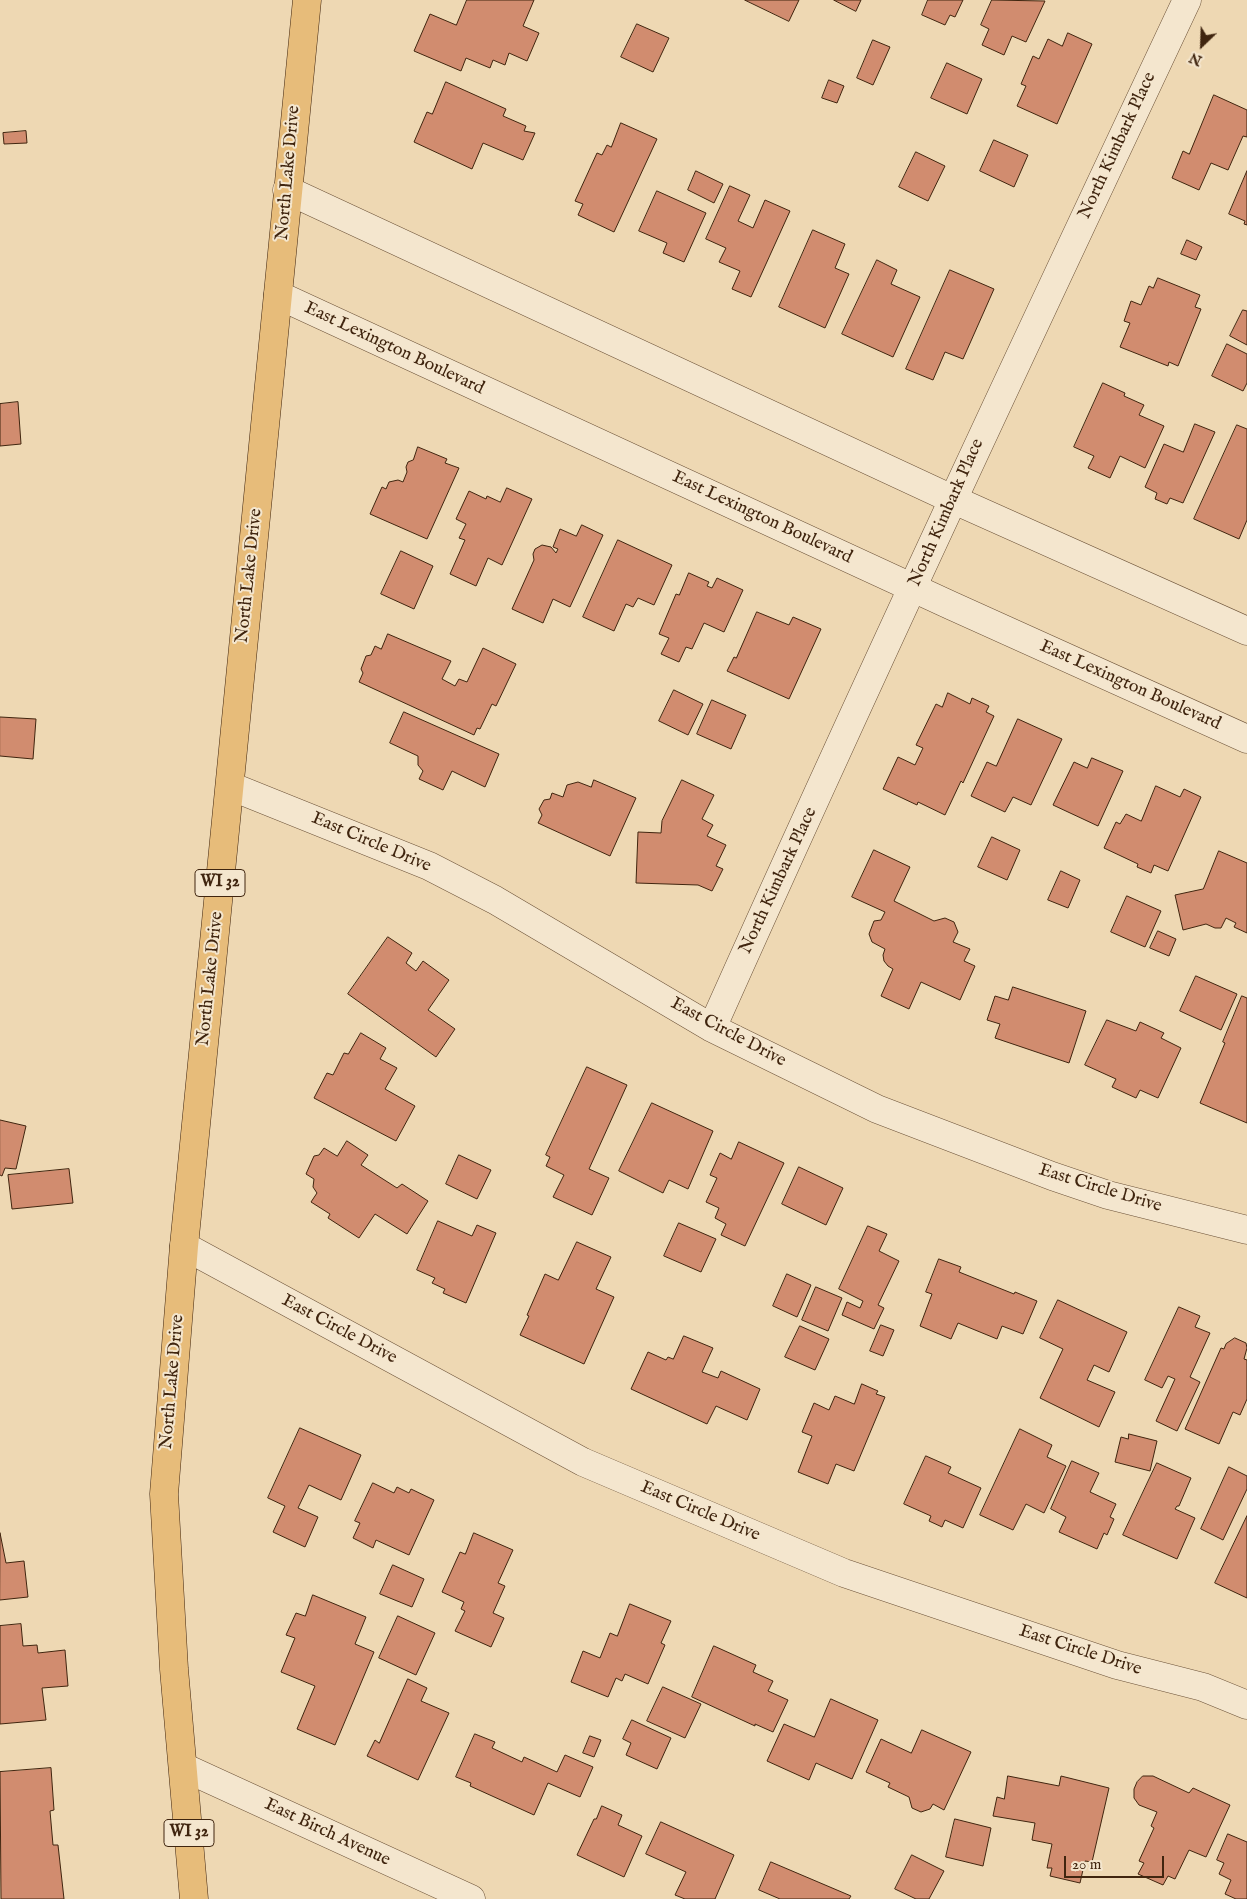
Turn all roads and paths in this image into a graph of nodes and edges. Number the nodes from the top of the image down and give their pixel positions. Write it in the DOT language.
graph roads {
  1 [pos="306,0"];
  2 [pos="1187,0"];
  3 [pos="286,190"];
  4 [pos="278,295"];
  5 [pos="952,499"];
  6 [pos="913,588"];
  7 [pos="1247,631"];
  8 [pos="1247,739"];
  9 [pos="230,786"];
  10 [pos="712,1028"];
  11 [pos="1247,1230"];
  12 [pos="184,1246"];
  13 [pos="1247,1705"];
  14 [pos="183,1766"];
  15 [pos="194,1899"];
  16 [pos="471,1899"];
  1 -- 3 [label="main road, North Lake Drive / WI 32"];
  2 -- 5 [label="street, North Kimbark Place"];
  3 -- 4 [label="main road, North Lake Drive / WI 32"];
  3 -- 5 [label="street"];
  4 -- 6 [label="street, East Lexington Boulevard"];
  4 -- 9 [label="main road, North Lake Drive / WI 32"];
  5 -- 6 [label="street, North Kimbark Place"];
  5 -- 7 [label="street"];
  6 -- 8 [label="street, East Lexington Boulevard"];
  6 -- 10 [label="street, North Kimbark Place"];
  9 -- 10 [label="street, East Circle Drive"];
  9 -- 12 [label="main road, North Lake Drive / WI 32"];
  10 -- 11 [label="street, East Circle Drive"];
  12 -- 13 [label="street, East Circle Drive"];
  12 -- 14 [label="main road, North Lake Drive / WI 32"];
  14 -- 15 [label="main road, North Lake Drive / WI 32"];
  14 -- 16 [label="street, East Birch Avenue"];
}
